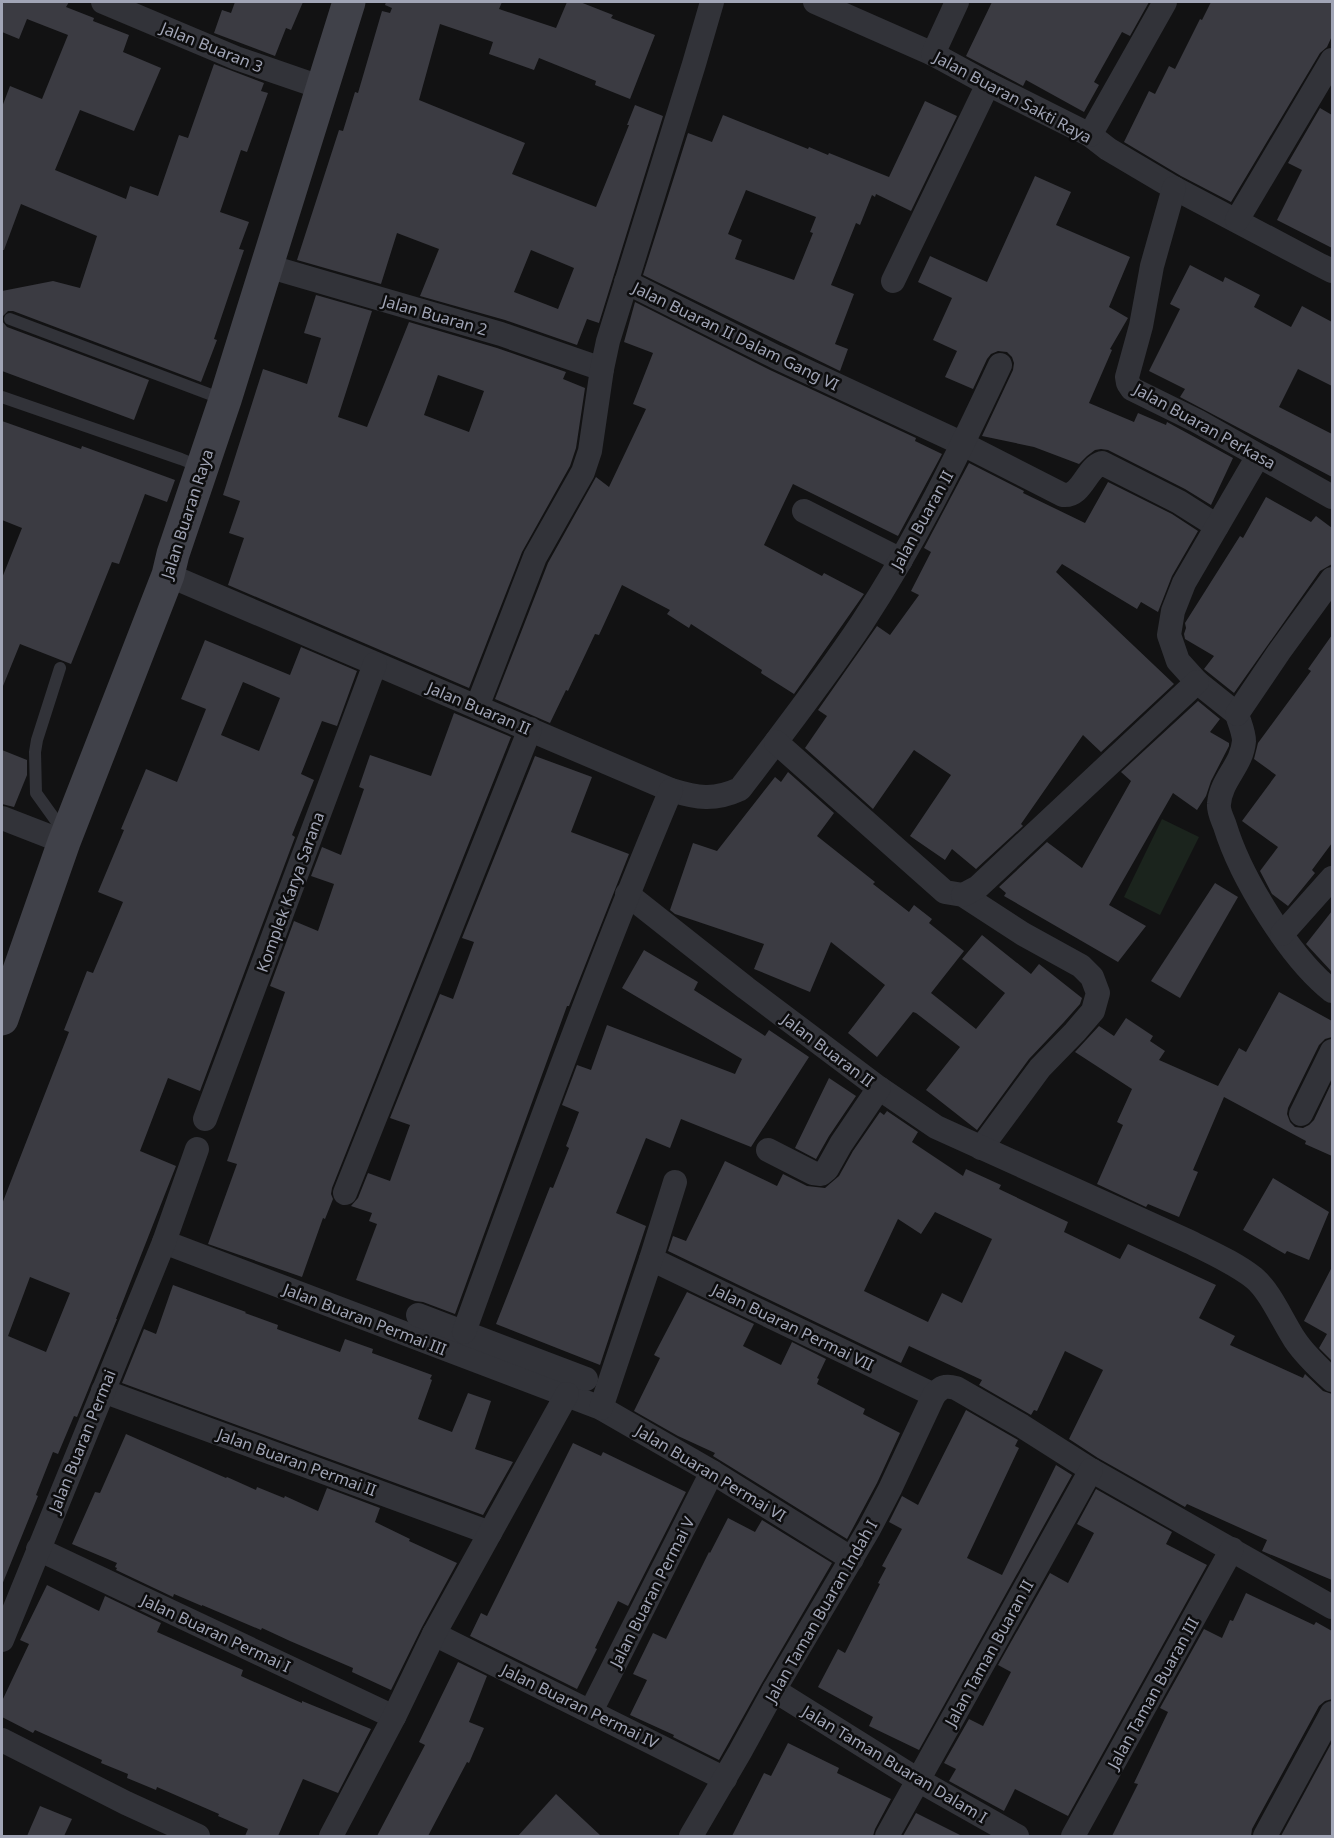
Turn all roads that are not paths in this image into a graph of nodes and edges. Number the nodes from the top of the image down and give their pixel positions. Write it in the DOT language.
graph roads {
  1 [pos="104,2"];
  2 [pos="349,2"];
  3 [pos="712,2"];
  4 [pos="815,2"];
  5 [pos="957,2"];
  6 [pos="1165,2"];
  7 [pos="933,54"];
  8 [pos="1332,62"];
  9 [pos="988,84"];
  10 [pos="323,88"];
  11 [pos="1090,135"];
  12 [pos="1174,188"];
  13 [pos="1237,220"];
  14 [pos="267,266"];
  15 [pos="1332,271"];
  16 [pos="893,281"];
  17 [pos="626,282"];
  18 [pos="10,319"];
  19 [pos="1000,365"];
  20 [pos="602,369"];
  21 [pos="2,397"];
  22 [pos="225,400"];
  23 [pos="963,444"];
  24 [pos="1258,456"];
  25 [pos="202,468"];
  26 [pos="1332,497"];
  27 [pos="804,510"];
  28 [pos="1217,526"];
  29 [pos="901,560"];
  30 [pos="168,574"];
  31 [pos="1332,579"];
  32 [pos="375,664"];
  33 [pos="60,668"];
  34 [pos="1197,682"];
  35 [pos="477,707"];
  36 [pos="1236,714"];
  37 [pos="530,729"];
  38 [pos="776,742"];
  39 [pos="671,790"];
  40 [pos="2,818"];
  41 [pos="65,839"];
  42 [pos="1332,878"];
  43 [pos="627,894"];
  44 [pos="963,896"];
  45 [pos="1282,934"];
  46 [pos="1332,991"];
  47 [pos="5,1001"];
  48 [pos="1332,1051"];
  49 [pos="879,1088"];
  50 [pos="1301,1114"];
  51 [pos="205,1119"];
  52 [pos="981,1148"];
  53 [pos="196,1149"];
  54 [pos="768,1150"];
  55 [pos="675,1182"];
  56 [pos="345,1192"];
  57 [pos="164,1242"];
  58 [pos="651,1259"];
  59 [pos="418,1315"];
  60 [pos="464,1332"];
  61 [pos="586,1379"];
  62 [pos="1332,1380"];
  63 [pos="941,1390"];
  64 [pos="103,1391"];
  65 [pos="567,1394"];
  66 [pos="601,1408"];
  67 [pos="1091,1470"];
  68 [pos="712,1472"];
  69 [pos="490,1533"];
  70 [pos="38,1549"];
  71 [pos="1232,1549"];
  72 [pos="852,1559"];
  73 [pos="1332,1607"];
  74 [pos="434,1634"];
  75 [pos="2,1640"];
  76 [pos="774,1690"];
  77 [pos="591,1711"];
  78 [pos="1332,1713"];
  79 [pos="393,1717"];
  80 [pos="2,1740"];
  81 [pos="725,1779"];
  82 [pos="918,1780"];
  83 [pos="198,1836"];
  84 [pos="331,1836"];
  85 [pos="691,1836"];
  86 [pos="887,1836"];
  87 [pos="1017,1836"];
  88 [pos="1073,1836"];
  89 [pos="1265,1836"];
  1 -- 10 [label="street, Jalan Buaran 3"];
  2 -- 10 [label="street, Jalan Buaran Raya"];
  3 -- 17 [label="street"];
  4 -- 7 [label="street, Jalan Buaran Sakti Raya"];
  5 -- 7 [label="street"];
  6 -- 11 [label="street"];
  7 -- 9 [label="street, Jalan Buaran Sakti Raya"];
  8 -- 13 [label="street"];
  9 -- 11 [label="street, Jalan Buaran Sakti Raya"];
  9 -- 16 [label="street"];
  10 -- 14 [label="street, Jalan Buaran Raya"];
  11 -- 12 [label="street, Jalan Buaran Sakti Raya"];
  12 -- 13 [label="street, Jalan Buaran Sakti Raya"];
  12 -- 24 [label="street, Jalan Buaran Perkasa"];
  13 -- 15 [label="street, Jalan Buaran Sakti Raya"];
  14 -- 20 [label="street, Jalan Buaran 2"];
  14 -- 22 [label="street, Jalan Buaran Raya"];
  17 -- 20 [label="street, Jalan Buaran II Dalam Gang VI"];
  17 -- 23 [label="street, Jalan Buaran II Dalam Gang VI"];
  18 -- 22 [label="lane"];
  19 -- 23 [label="street, Jalan Buaran II"];
  20 -- 35 [label="street, Jalan Buaran II Dalam Gang VI"];
  21 -- 25 [label="lane"];
  22 -- 25 [label="street, Jalan Buaran Raya"];
  23 -- 28 [label="street, Jalan Buaran II Dalam Gang VI"];
  23 -- 29 [label="street, Jalan Buaran II"];
  24 -- 26 [label="street, Jalan Buaran Perkasa"];
  24 -- 28 [label="street"];
  25 -- 30 [label="street, Jalan Buaran Raya"];
  27 -- 29 [label="street"];
  28 -- 34 [label="street"];
  29 -- 38 [label="street, Jalan Buaran II"];
  30 -- 32 [label="street, Jalan Buaran II"];
  30 -- 41 [label="street, Jalan Buaran Raya"];
  31 -- 36 [label="street"];
  32 -- 35 [label="street, Jalan Buaran II"];
  32 -- 51 [label="street, Komplek Karya Sarana"];
  33 -- 41 [label="lane"];
  34 -- 36 [label="street"];
  34 -- 44 [label="street"];
  35 -- 37 [label="street, Jalan Buaran II"];
  36 -- 45 [label="street"];
  37 -- 39 [label="street, Jalan Buaran II"];
  37 -- 56 [label="street"];
  38 -- 39 [label="street, Jalan Buaran II"];
  38 -- 44 [label="street"];
  39 -- 43 [label="street"];
  40 -- 41 [label="street"];
  41 -- 47 [label="street, Jalan Buaran Raya"];
  42 -- 45 [label="street"];
  43 -- 49 [label="street, Jalan Buaran II"];
  43 -- 60 [label="street"];
  44 -- 52 [label="street"];
  45 -- 46 [label="street"];
  48 -- 50 [label="street"];
  49 -- 52 [label="street, Jalan Buaran II"];
  49 -- 54 [label="street"];
  52 -- 62 [label="street, Jalan Buaran II"];
  53 -- 57 [label="street, Jalan Buaran Permai"];
  55 -- 58 [label="street"];
  57 -- 64 [label="street, Jalan Buaran Permai"];
  57 -- 65 [label="street, Jalan Buaran Permai III"];
  58 -- 63 [label="street, Jalan Buaran Permai VII"];
  58 -- 66 [label="street"];
  59 -- 60 [label="street"];
  60 -- 61 [label="street"];
  63 -- 67 [label="street, Jalan Buaran Permai VII"];
  63 -- 72 [label="street, Jalan Taman Buaran Indah I"];
  64 -- 69 [label="street, Jalan Buaran Permai II"];
  64 -- 70 [label="street, Jalan Buaran Permai"];
  65 -- 66 [label="street, Jalan Buaran Permai VI"];
  65 -- 69 [label="street"];
  66 -- 68 [label="street, Jalan Buaran Permai VI"];
  67 -- 71 [label="street, Jalan Buaran Permai VII"];
  67 -- 82 [label="street, Jalan Taman Buaran II"];
  68 -- 72 [label="street, Jalan Buaran Permai VI"];
  68 -- 77 [label="street, Jalan Buaran Permai V"];
  69 -- 74 [label="street"];
  70 -- 75 [label="street, Jalan Buaran Permai"];
  70 -- 79 [label="street, Jalan Buaran Permai I"];
  71 -- 73 [label="street, Jalan Buaran Permai VII"];
  71 -- 88 [label="street, Jalan Taman Buaran III"];
  72 -- 76 [label="street, Jalan Taman Buaran Indah I"];
  74 -- 77 [label="street, Jalan Buaran Permai IV"];
  74 -- 79 [label="street"];
  76 -- 81 [label="street, Jalan Taman Buaran Indah I"];
  76 -- 82 [label="street, Jalan Taman Buaran Dalam I"];
  77 -- 81 [label="street, Jalan Buaran Permai IV"];
  78 -- 89 [label="street"];
  79 -- 84 [label="street"];
  80 -- 83 [label="street"];
  81 -- 85 [label="street, Jalan Taman Buaran Indah I"];
  82 -- 86 [label="street, Jalan Taman Buaran II"];
  82 -- 87 [label="street, Jalan Taman Buaran Dalam I"];
}
